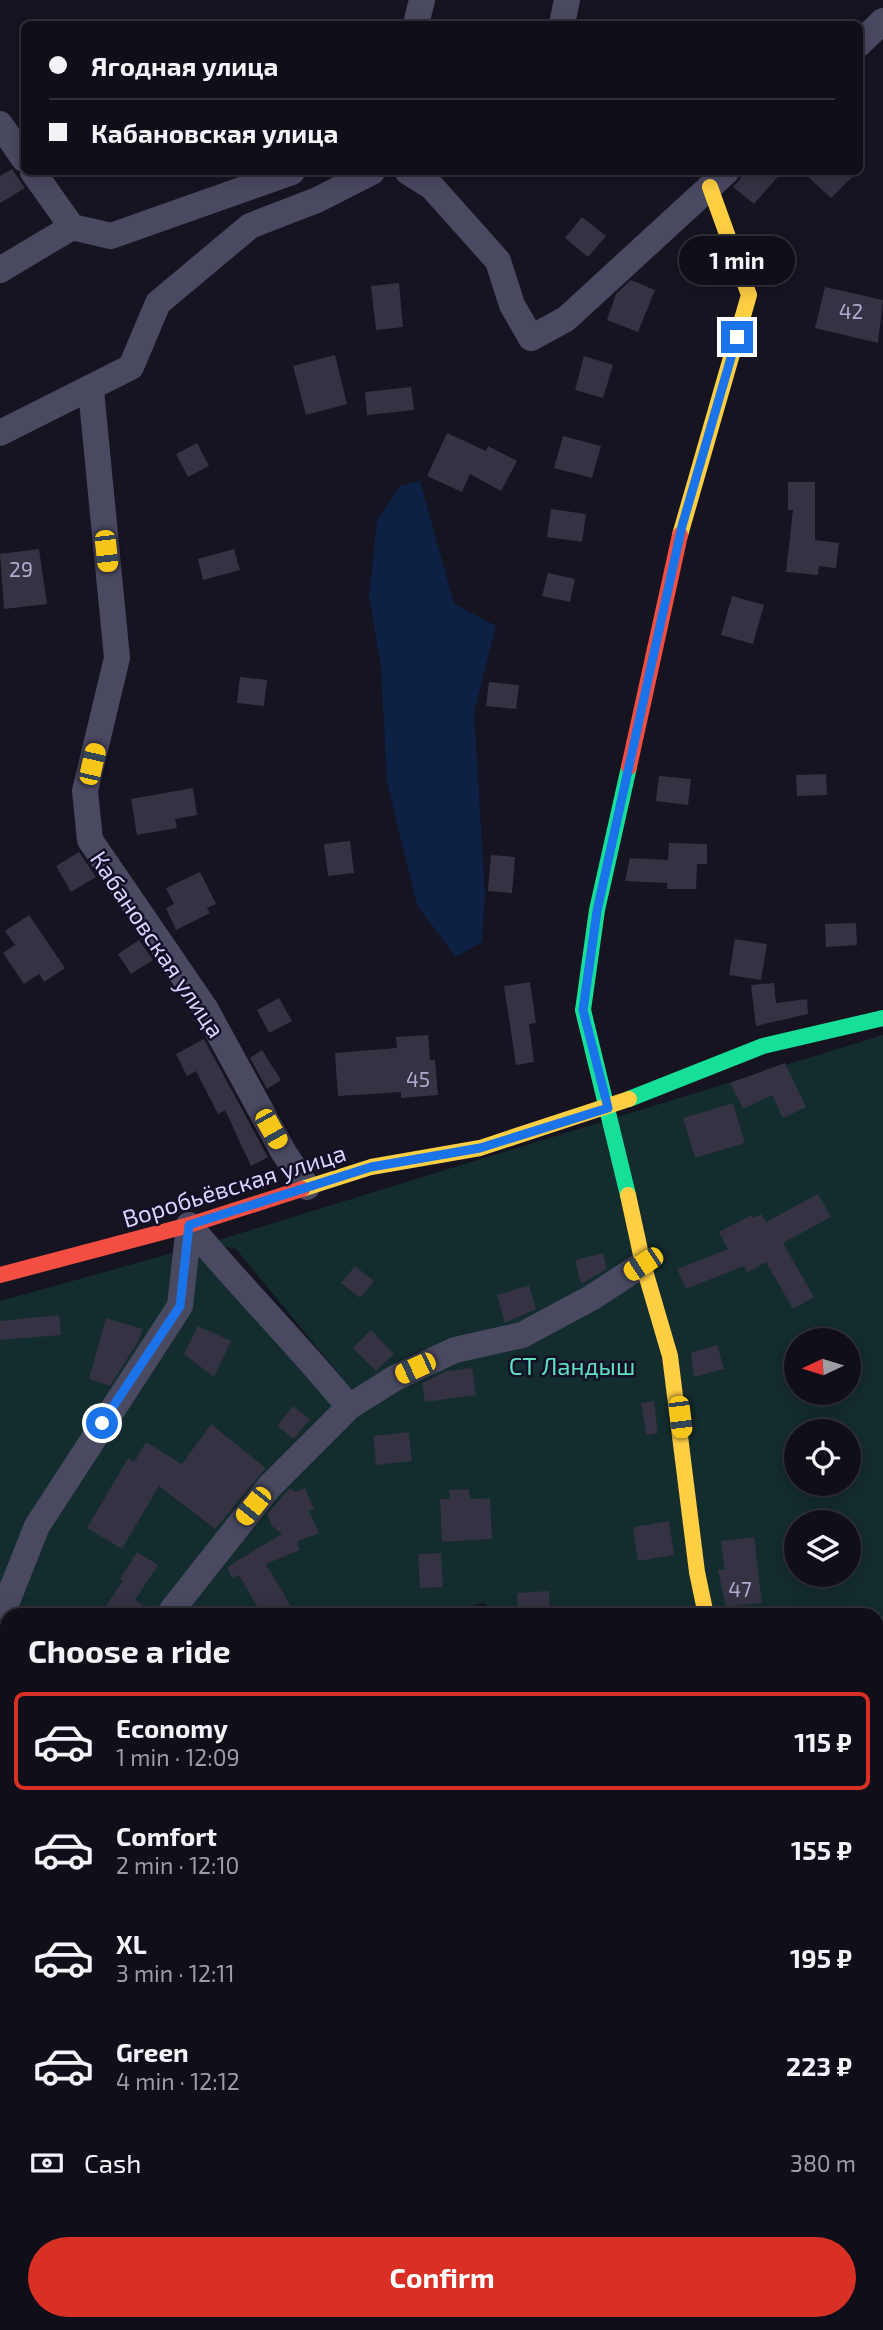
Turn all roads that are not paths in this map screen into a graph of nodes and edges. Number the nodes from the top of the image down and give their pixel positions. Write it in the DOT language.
graph roads {
  1 [pos="422,0"];
  2 [pos="567,0"];
  3 [pos="417,21"];
  4 [pos="563,21"];
  5 [pos="883,21"];
  6 [pos="863,40"];
  7 [pos="0,124"];
  8 [pos="21,155"];
  9 [pos="35,175"];
  10 [pos="284,175"];
  11 [pos="366,175"];
  12 [pos="421,175"];
  13 [pos="439,179"];
  14 [pos="718,179"];
  15 [pos="72,227"];
  16 [pos="0,270"];
  17 [pos="91,390"];
  18 [pos="0,433"];
  19 [pos="883,1018"];
  20 [pos="609,1112"];
  21 [pos="307,1187"];
  22 [pos="189,1225"];
  23 [pos="643,1264"];
  24 [pos="0,1275"];
  25 [pos="349,1407"];
  26 [pos="4,1608"];
  27 [pos="175,1608"];
  28 [pos="705,1608"];
  1 -- 3 [label="street"];
  2 -- 4 [label="street"];
  5 -- 6 [label="street"];
  7 -- 8 [label="street"];
  9 -- 15 [label="street"];
  10 -- 15 [label="street"];
  11 -- 17 [label="street"];
  12 -- 13 [label="street"];
  13 -- 14 [label="street"];
  14 -- 20 [label="street"];
  15 -- 16 [label="street"];
  17 -- 18 [label="street"];
  17 -- 21 [label="street, Кабановская улица"];
  19 -- 20 [label="street, Воробьёвская улица"];
  20 -- 21 [label="street, Воробьёвская улица"];
  20 -- 23 [label="street"];
  21 -- 22 [label="street, Воробьёвская улица"];
  22 -- 24 [label="street, Воробьёвская улица"];
  22 -- 25 [label="street"];
  22 -- 26 [label="street"];
  23 -- 25 [label="street"];
  23 -- 28 [label="street"];
  25 -- 27 [label="street"];
}
